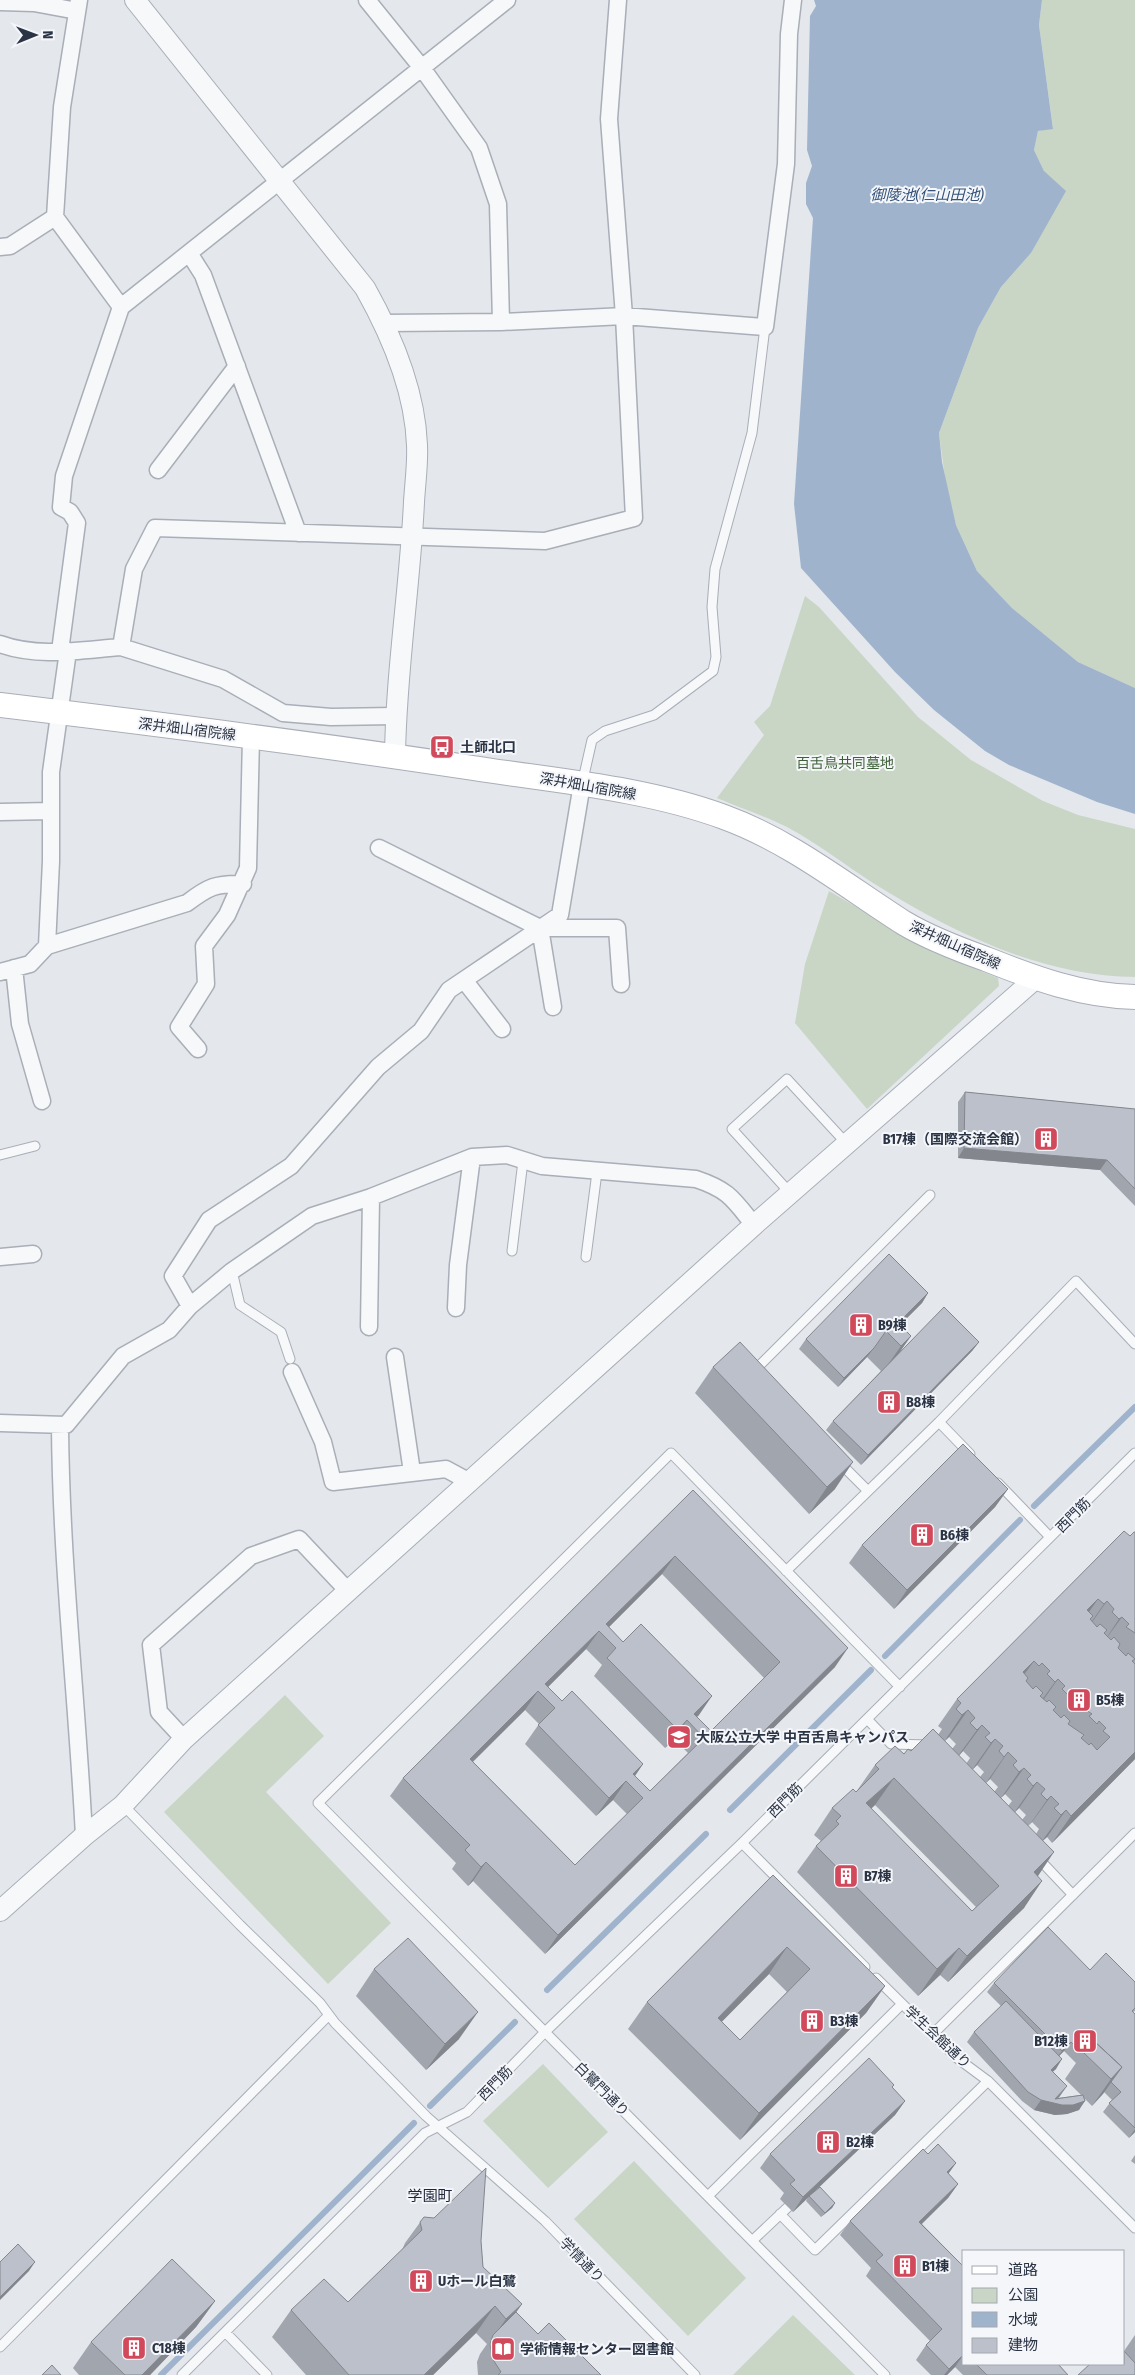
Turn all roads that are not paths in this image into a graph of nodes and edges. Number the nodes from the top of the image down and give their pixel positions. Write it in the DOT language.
graph roads {
  1 [pos="135,0"];
  2 [pos="367,0"];
  3 [pos="508,0"];
  4 [pos="618,0"];
  5 [pos="793,0"];
  6 [pos="0,2"];
  7 [pos="78,6"];
  8 [pos="422,68"];
  9 [pos="280,180"];
  10 [pos="55,217"];
  11 [pos="0,247"];
  12 [pos="189,253"];
  13 [pos="121,307"];
  14 [pos="624,316"];
  15 [pos="501,322"];
  16 [pos="384,323"];
  17 [pos="766,327"];
  18 [pos="237,366"];
  19 [pos="158,470"];
  20 [pos="298,533"];
  21 [pos="413,537"];
  22 [pos="0,644"];
  23 [pos="121,647"];
  24 [pos="64,651"];
  25 [pos="0,705"];
  26 [pos="59,712"];
  27 [pos="395,716"];
  28 [pos="251,737"];
  29 [pos="395,756"];
  30 [pos="582,784"];
  31 [pos="51,811"];
  32 [pos="0,812"];
  33 [pos="379,848"];
  34 [pos="243,884"];
  35 [pos="540,928"];
  36 [pos="47,946"];
  37 [pos="7,970"];
  38 [pos="1035,979"];
  39 [pos="464,980"];
  40 [pos="621,984"];
  41 [pos="1135,997"];
  42 [pos="553,1007"];
  43 [pos="502,1028"];
  44 [pos="198,1049"];
  45 [pos="42,1101"];
  46 [pos="847,1145"];
  47 [pos="35,1146"];
  48 [pos="0,1156"];
  49 [pos="472,1157"];
  50 [pos="522,1161"];
  51 [pos="597,1172"];
  52 [pos="790,1194"];
  53 [pos="930,1195"];
  54 [pos="371,1197"];
  55 [pos="754,1225"];
  56 [pos="512,1251"];
  57 [pos="33,1254"];
  58 [pos="586,1256"];
  59 [pos="0,1257"];
  60 [pos="232,1271"];
  61 [pos="190,1306"];
  62 [pos="456,1308"];
  63 [pos="369,1327"];
  64 [pos="1135,1344"];
  65 [pos="396,1357"];
  66 [pos="291,1365"];
  67 [pos="760,1379"];
  68 [pos="938,1422"];
  69 [pos="0,1423"];
  70 [pos="60,1426"];
  71 [pos="1135,1453"];
  72 [pos="834,1456"];
  73 [pos="978,1462"];
  74 [pos="412,1472"];
  75 [pos="991,1476"];
  76 [pos="470,1482"];
  77 [pos="868,1491"];
  78 [pos="1050,1537"];
  79 [pos="786,1571"];
  80 [pos="348,1591"];
  81 [pos="900,1687"];
  82 [pos="868,1719"];
  83 [pos="184,1739"];
  84 [pos="938,1752"];
  85 [pos="123,1805"];
  86 [pos="1135,1833"];
  87 [pos="84,1836"];
  88 [pos="742,1843"];
  89 [pos="1032,1852"];
  90 [pos="1073,1895"];
  91 [pos="0,1911"];
  92 [pos="902,2004"];
  93 [pos="328,2015"];
  94 [pos="545,2032"];
  95 [pos="932,2034"];
  96 [pos="988,2081"];
  97 [pos="437,2127"];
  98 [pos="708,2196"];
  99 [pos="788,2206"];
  100 [pos="780,2214"];
  101 [pos="1135,2228"];
  102 [pos="752,2241"];
  103 [pos="226,2333"];
  104 [pos="0,2347"];
  105 [pos="182,2375"];
  106 [pos="267,2375"];
  107 [pos="695,2375"];
  108 [pos="885,2375"];
  1 -- 9 [label="street"];
  2 -- 8 [label="street"];
  3 -- 8 [label="street"];
  4 -- 14 [label="street"];
  5 -- 17 [label="street"];
  6 -- 7 [label="street"];
  7 -- 10 [label="street"];
  8 -- 9 [label="street"];
  8 -- 15 [label="street"];
  9 -- 12 [label="street"];
  9 -- 16 [label="street"];
  10 -- 11 [label="street"];
  10 -- 13 [label="street"];
  12 -- 13 [label="street"];
  12 -- 18 [label="street"];
  13 -- 24 [label="street"];
  14 -- 15 [label="street"];
  14 -- 17 [label="street"];
  14 -- 21 [label="street"];
  15 -- 16 [label="street"];
  16 -- 21 [label="street"];
  17 -- 30 [label="lane"];
  18 -- 19 [label="street"];
  18 -- 20 [label="street"];
  20 -- 21 [label="street"];
  20 -- 23 [label="street"];
  21 -- 27 [label="street"];
  22 -- 24 [label="street"];
  23 -- 24 [label="street"];
  23 -- 27 [label="street"];
  24 -- 26 [label="street"];
  25 -- 26 [label="main road, 深井畑山宿院線"];
  26 -- 28 [label="main road, 深井畑山宿院線"];
  26 -- 31 [label="street"];
  27 -- 29 [label="street"];
  28 -- 29 [label="main road, 深井畑山宿院線"];
  28 -- 34 [label="street"];
  29 -- 30 [label="main road, 深井畑山宿院線"];
  30 -- 35 [label="street"];
  30 -- 38 [label="main road, 深井畑山宿院線"];
  31 -- 32 [label="street"];
  31 -- 36 [label="street"];
  33 -- 35 [label="street"];
  34 -- 36 [label="street"];
  34 -- 44 [label="street"];
  35 -- 39 [label="street"];
  35 -- 40 [label="street"];
  35 -- 42 [label="street"];
  36 -- 37 [label="street"];
  37 -- 45 [label="street"];
  38 -- 41 [label="main road, 深井畑山宿院線"];
  38 -- 46 [label="street"];
  39 -- 43 [label="street"];
  39 -- 61 [label="street"];
  46 -- 52 [label="street"];
  46 -- 52 [label="lane"];
  47 -- 48 [label="lane"];
  49 -- 50 [label="street"];
  49 -- 54 [label="street"];
  49 -- 62 [label="street"];
  50 -- 51 [label="street"];
  50 -- 56 [label="lane"];
  51 -- 55 [label="street"];
  51 -- 58 [label="lane"];
  52 -- 55 [label="street"];
  53 -- 67 [label="lane"];
  54 -- 60 [label="street"];
  54 -- 63 [label="street"];
  55 -- 76 [label="street"];
  57 -- 59 [label="street"];
  60 -- 61 [label="street"];
  60 -- 66 [label="lane"];
  61 -- 70 [label="street"];
  64 -- 68 [label="lane"];
  65 -- 74 [label="street"];
  66 -- 74 [label="street"];
  68 -- 73 [label="lane"];
  68 -- 77 [label="lane"];
  69 -- 70 [label="street"];
  70 -- 87 [label="street"];
  71 -- 78 [label="lane, 西門筋"];
  72 -- 77 [label="lane"];
  74 -- 76 [label="street"];
  75 -- 78 [label="lane"];
  76 -- 80 [label="street"];
  77 -- 79 [label="lane"];
  78 -- 81 [label="lane, 西門筋"];
  79 -- 81 [label="lane"];
  79 -- 94 [label="lane, 白鷺門通り"];
  80 -- 83 [label="street"];
  80 -- 83 [label="street"];
  81 -- 82 [label="lane, 西門筋"];
  82 -- 84 [label="lane"];
  82 -- 88 [label="lane, 西門筋"];
  83 -- 85 [label="street"];
  85 -- 87 [label="street"];
  85 -- 93 [label="lane, 学情通り"];
  86 -- 90 [label="lane"];
  87 -- 91 [label="street"];
  88 -- 92 [label="lane, 学生会館通り"];
  88 -- 94 [label="lane, 西門筋"];
  89 -- 90 [label="lane"];
  90 -- 95 [label="lane"];
  92 -- 95 [label="lane, 学生会館通り"];
  92 -- 98 [label="lane"];
  93 -- 97 [label="lane, 学情通り"];
  93 -- 104 [label="lane"];
  94 -- 97 [label="lane, 西門筋"];
  94 -- 98 [label="lane, 白鷺門通り"];
  95 -- 96 [label="lane, 学生会館通り"];
  96 -- 100 [label="lane"];
  96 -- 101 [label="lane, 学生会館通り"];
  97 -- 103 [label="lane, 西門筋"];
  97 -- 107 [label="lane, 学情通り"];
  98 -- 102 [label="lane, 白鷺門通り"];
  99 -- 100 [label="lane"];
  100 -- 102 [label="lane"];
  102 -- 108 [label="lane, 白鷺門通り"];
  103 -- 105 [label="lane, 西門筋"];
  103 -- 106 [label="lane"];
}
